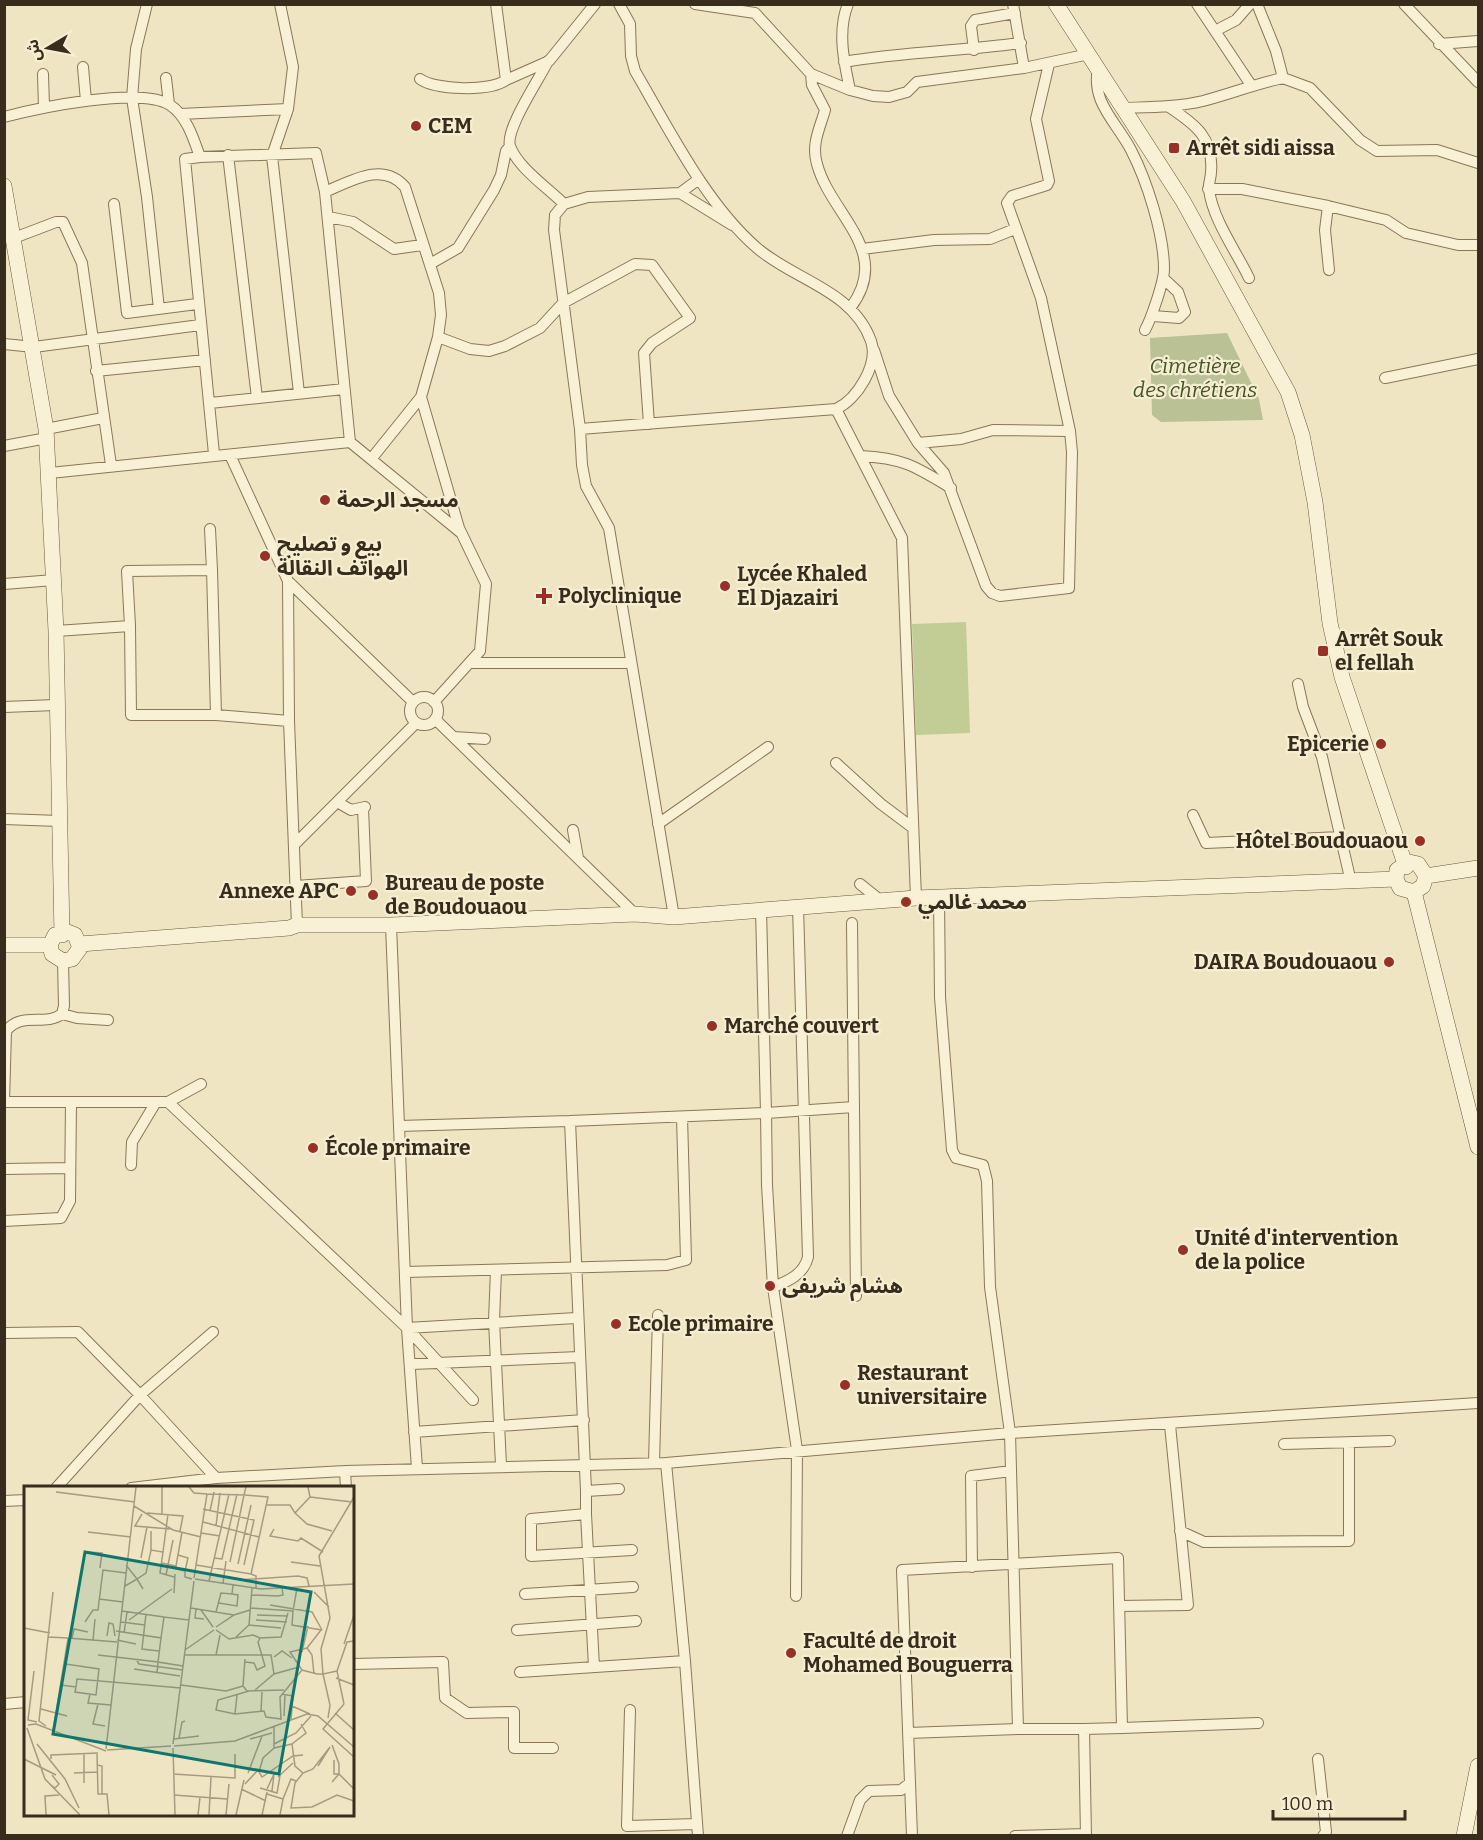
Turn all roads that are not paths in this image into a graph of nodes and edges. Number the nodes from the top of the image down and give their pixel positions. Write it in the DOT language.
graph roads {
  1 [pos="147,4"];
  2 [pos="279,4"];
  3 [pos="496,4"];
  4 [pos="595,4"];
  5 [pos="619,4"];
  6 [pos="695,4"];
  7 [pos="848,4"];
  8 [pos="1056,4"];
  9 [pos="1197,4"];
  10 [pos="1250,4"];
  11 [pos="1257,4"];
  12 [pos="1404,4"];
  13 [pos="1014,9"];
  14 [pos="1215,31"];
  15 [pos="1479,41"];
  16 [pos="1021,43"];
  17 [pos="1439,44"];
  18 [pos="974,50"];
  19 [pos="1089,54"];
  20 [pos="549,61"];
  21 [pos="844,62"];
  22 [pos="1049,64"];
  23 [pos="82,67"];
  24 [pos="1024,68"];
  25 [pos="1098,68"];
  26 [pos="43,74"];
  27 [pos="811,74"];
  28 [pos="166,78"];
  29 [pos="1283,78"];
  30 [pos="420,79"];
  31 [pos="506,81"];
  32 [pos="1479,82"];
  33 [pos="1251,85"];
  34 [pos="850,90"];
  35 [pos="132,98"];
  36 [pos="86,101"];
  37 [pos="169,104"];
  38 [pos="44,107"];
  39 [pos="1169,107"];
  40 [pos="1124,108"];
  41 [pos="288,109"];
  42 [pos="180,114"];
  43 [pos="4,117"];
  44 [pos="510,146"];
  45 [pos="228,156"];
  46 [pos="272,156"];
  47 [pos="200,157"];
  48 [pos="1478,164"];
  49 [pos="699,179"];
  50 [pos="4,186"];
  51 [pos="1208,189"];
  52 [pos="325,192"];
  53 [pos="680,194"];
  54 [pos="114,204"];
  55 [pos="564,204"];
  56 [pos="1328,206"];
  57 [pos="329,217"];
  58 [pos="1015,229"];
  59 [pos="740,230"];
  60 [pos="14,238"];
  61 [pos="422,245"];
  62 [pos="1479,245"];
  63 [pos="862,249"];
  64 [pos="430,264"];
  65 [pos="1329,270"];
  66 [pos="1163,278"];
  67 [pos="1250,278"];
  68 [pos="563,303"];
  69 [pos="197,304"];
  70 [pos="851,307"];
  71 [pos="159,309"];
  72 [pos="1153,316"];
  73 [pos="200,326"];
  74 [pos="1145,330"];
  75 [pos="438,337"];
  76 [pos="93,340"];
  77 [pos="4,344"];
  78 [pos="34,348"];
  79 [pos="874,350"];
  80 [pos="1479,359"];
  81 [pos="205,360"];
  82 [pos="96,371"];
  83 [pos="1385,378"];
  84 [pos="344,389"];
  85 [pos="299,393"];
  86 [pos="421,397"];
  87 [pos="258,398"];
  88 [pos="210,404"];
  89 [pos="841,411"];
  90 [pos="103,418"];
  91 [pos="649,424"];
  92 [pos="580,429"];
  93 [pos="1070,431"];
  94 [pos="47,433"];
  95 [pos="350,442"];
  96 [pos="918,443"];
  97 [pos="4,446"];
  98 [pos="214,454"];
  99 [pos="230,455"];
  100 [pos="860,456"];
  101 [pos="372,458"];
  102 [pos="111,465"];
  103 [pos="50,473"];
  104 [pos="951,488"];
  105 [pos="210,529"];
  106 [pos="460,532"];
  107 [pos="212,570"];
  108 [pos="54,580"];
  109 [pos="288,581"];
  110 [pos="4,584"];
  111 [pos="130,626"];
  112 [pos="56,631"];
  113 [pos="471,663"];
  114 [pos="631,663"];
  115 [pos="1298,684"];
  116 [pos="413,702"];
  117 [pos="434,702"];
  118 [pos="56,705"];
  119 [pos="4,707"];
  120 [pos="216,715"];
  121 [pos="435,719"];
  122 [pos="289,721"];
  123 [pos="416,723"];
  124 [pos="454,737"];
  125 [pos="485,740"];
  126 [pos="768,747"];
  127 [pos="836,763"];
  128 [pos="337,802"];
  129 [pos="1192,815"];
  130 [pos="4,819"];
  131 [pos="59,821"];
  132 [pos="658,824"];
  133 [pos="913,828"];
  134 [pos="573,830"];
  135 [pos="1340,837"];
  136 [pos="296,843"];
  137 [pos="578,858"];
  138 [pos="1406,867"];
  139 [pos="1479,868"];
  140 [pos="1426,876"];
  141 [pos="1396,879"];
  142 [pos="1351,882"];
  143 [pos="860,884"];
  144 [pos="296,886"];
  145 [pos="1414,892"];
  146 [pos="916,897"];
  147 [pos="939,897"];
  148 [pos="880,900"];
  149 [pos="798,906"];
  150 [pos="761,909"];
  151 [pos="635,914"];
  152 [pos="674,917"];
  153 [pos="852,923"];
  154 [pos="297,925"];
  155 [pos="391,925"];
  156 [pos="56,940"];
  157 [pos="80,944"];
  158 [pos="4,945"];
  159 [pos="63,961"];
  160 [pos="62,1014"];
  161 [pos="108,1020"];
  162 [pos="8,1024"];
  163 [pos="201,1084"];
  164 [pos="5,1102"];
  165 [pos="71,1102"];
  166 [pos="156,1102"];
  167 [pos="168,1102"];
  168 [pos="854,1107"];
  169 [pos="804,1110"];
  170 [pos="766,1113"];
  171 [pos="682,1117"];
  172 [pos="570,1120"];
  173 [pos="399,1126"];
  174 [pos="1479,1147"];
  175 [pos="131,1165"];
  176 [pos="70,1168"];
  177 [pos="4,1169"];
  178 [pos="4,1221"];
  179 [pos="575,1268"];
  180 [pos="496,1270"];
  181 [pos="405,1272"];
  182 [pos="773,1287"];
  183 [pos="856,1296"];
  184 [pos="658,1315"];
  185 [pos="576,1318"];
  186 [pos="494,1321"];
  187 [pos="407,1328"];
  188 [pos="213,1332"];
  189 [pos="4,1333"];
  190 [pos="579,1357"];
  191 [pos="496,1360"];
  192 [pos="440,1363"];
  193 [pos="412,1364"];
  194 [pos="140,1395"];
  195 [pos="473,1400"];
  196 [pos="1479,1403"];
  197 [pos="584,1420"];
  198 [pos="1170,1425"];
  199 [pos="499,1427"];
  200 [pos="414,1432"];
  201 [pos="1010,1433"];
  202 [pos="1390,1441"];
  203 [pos="1284,1444"];
  204 [pos="1349,1444"];
  205 [pos="797,1449"];
  206 [pos="654,1463"];
  207 [pos="666,1463"];
  208 [pos="585,1464"];
  209 [pos="501,1465"];
  210 [pos="417,1468"];
  211 [pos="345,1471"];
  212 [pos="1011,1471"];
  213 [pos="216,1478"];
  214 [pos="232,1483"];
  215 [pos="58,1486"];
  216 [pos="148,1486"];
  217 [pos="345,1486"];
  218 [pos="619,1489"];
  219 [pos="586,1491"];
  220 [pos="24,1500"];
  221 [pos="4,1501"];
  222 [pos="586,1514"];
  223 [pos="1180,1531"];
  224 [pos="632,1550"];
  225 [pos="587,1554"];
  226 [pos="1014,1564"];
  227 [pos="972,1567"];
  228 [pos="633,1587"];
  229 [pos="589,1590"];
  230 [pos="525,1594"];
  231 [pos="796,1596"];
  232 [pos="1119,1606"];
  233 [pos="636,1621"];
  234 [pos="591,1625"];
  235 [pos="517,1630"];
  236 [pos="685,1661"];
  237 [pos="354,1664"];
  238 [pos="594,1667"];
  239 [pos="520,1672"];
  240 [pos="24,1702"];
  241 [pos="4,1704"];
  242 [pos="630,1710"];
  243 [pos="1258,1723"];
  244 [pos="1122,1728"];
  245 [pos="1018,1729"];
  246 [pos="1084,1729"];
  247 [pos="908,1732"];
  248 [pos="553,1748"];
  249 [pos="1318,1759"];
  250 [pos="1479,1766"];
  251 [pos="910,1783"];
  252 [pos="698,1830"];
  253 [pos="1086,1835"];
  254 [pos="847,1836"];
  255 [pos="912,1836"];
  256 [pos="1015,1836"];
  257 [pos="1323,1836"];
  258 [pos="1464,1836"];
  1 -- 35 [label="street"];
  2 -- 41 [label="street"];
  3 -- 31 [label="street"];
  4 -- 20 [label="street"];
  5 -- 49 [label="street"];
  6 -- 27 [label="street"];
  7 -- 21 [label="street"];
  8 -- 19 [label="main road"];
  9 -- 14 [label="street"];
  10 -- 14 [label="street"];
  11 -- 29 [label="street"];
  12 -- 17 [label="street"];
  13 -- 16 [label="street"];
  13 -- 18 [label="street"];
  14 -- 33 [label="street"];
  15 -- 17 [label="street"];
  16 -- 18 [label="street"];
  16 -- 24 [label="street"];
  17 -- 32 [label="street"];
  18 -- 21 [label="street"];
  19 -- 22 [label="street"];
  19 -- 25 [label="main road"];
  20 -- 31 [label="street"];
  20 -- 44 [label="street"];
  21 -- 34 [label="street"];
  22 -- 24 [label="street"];
  22 -- 58 [label="street"];
  23 -- 36 [label="street"];
  24 -- 34 [label="street"];
  25 -- 40 [label="main road"];
  25 -- 66 [label="street"];
  26 -- 38 [label="street"];
  27 -- 34 [label="street"];
  27 -- 63 [label="street"];
  28 -- 37 [label="street"];
  29 -- 33 [label="street"];
  29 -- 48 [label="street"];
  30 -- 31 [label="street"];
  33 -- 39 [label="street"];
  35 -- 36 [label="street"];
  35 -- 37 [label="street"];
  35 -- 71 [label="street"];
  36 -- 38 [label="street"];
  37 -- 42 [label="street"];
  38 -- 43 [label="street"];
  39 -- 40 [label="street"];
  39 -- 51 [label="street"];
  40 -- 138 [label="main road"];
  41 -- 42 [label="street"];
  41 -- 46 [label="street"];
  42 -- 47 [label="street"];
  44 -- 55 [label="street"];
  44 -- 64 [label="street"];
  45 -- 46 [label="street"];
  45 -- 47 [label="street"];
  45 -- 87 [label="street"];
  46 -- 52 [label="street"];
  46 -- 85 [label="street"];
  47 -- 69 [label="street"];
  49 -- 53 [label="street"];
  49 -- 59 [label="street"];
  50 -- 60 [label="main road"];
  51 -- 56 [label="street"];
  51 -- 67 [label="street"];
  52 -- 57 [label="street"];
  52 -- 61 [label="street"];
  53 -- 55 [label="street"];
  53 -- 59 [label="street"];
  54 -- 71 [label="street"];
  55 -- 68 [label="street"];
  56 -- 62 [label="street"];
  56 -- 65 [label="street"];
  57 -- 61 [label="street"];
  57 -- 84 [label="street"];
  58 -- 63 [label="street"];
  58 -- 93 [label="street"];
  59 -- 70 [label="street"];
  60 -- 76 [label="street"];
  60 -- 78 [label="main road"];
  61 -- 64 [label="street"];
  63 -- 70 [label="street"];
  64 -- 75 [label="street"];
  66 -- 72 [label="street"];
  66 -- 72 [label="street"];
  68 -- 75 [label="street"];
  68 -- 91 [label="street"];
  68 -- 92 [label="street"];
  69 -- 71 [label="street"];
  69 -- 73 [label="street"];
  70 -- 79 [label="street"];
  72 -- 74 [label="street"];
  73 -- 76 [label="street"];
  73 -- 81 [label="street"];
  75 -- 86 [label="street"];
  76 -- 78 [label="street"];
  76 -- 82 [label="street"];
  77 -- 78 [label="street"];
  78 -- 94 [label="main road"];
  79 -- 89 [label="street"];
  79 -- 96 [label="street"];
  80 -- 83 [label="street"];
  81 -- 82 [label="street"];
  81 -- 88 [label="street"];
  82 -- 90 [label="street"];
  84 -- 85 [label="street"];
  84 -- 95 [label="street"];
  85 -- 87 [label="street"];
  86 -- 101 [label="street"];
  86 -- 106 [label="street"];
  87 -- 88 [label="street"];
  88 -- 98 [label="street"];
  89 -- 91 [label="street"];
  89 -- 100 [label="street"];
  90 -- 94 [label="street"];
  90 -- 102 [label="street"];
  91 -- 92 [label="street"];
  92 -- 114 [label="street"];
  93 -- 96 [label="street"];
  93 -- 104 [label="street"];
  94 -- 97 [label="street"];
  94 -- 103 [label="main road"];
  95 -- 99 [label="street"];
  95 -- 101 [label="street"];
  96 -- 104 [label="street"];
  98 -- 99 [label="street"];
  98 -- 102 [label="street"];
  99 -- 109 [label="street"];
  100 -- 104 [label="street"];
  100 -- 133 [label="street"];
  101 -- 106 [label="street"];
  102 -- 103 [label="street"];
  103 -- 108 [label="main road"];
  105 -- 107 [label="street"];
  106 -- 113 [label="street"];
  107 -- 111 [label="street"];
  107 -- 120 [label="street"];
  108 -- 110 [label="street"];
  108 -- 112 [label="main road"];
  109 -- 116 [label="street"];
  109 -- 122 [label="street"];
  111 -- 112 [label="street"];
  111 -- 120 [label="street"];
  112 -- 118 [label="main road"];
  113 -- 114 [label="street"];
  113 -- 117 [label="street"];
  114 -- 132 [label="street"];
  115 -- 135 [label="street"];
  116 -- 117 [label="street"];
  116 -- 123 [label="street"];
  117 -- 121 [label="street"];
  118 -- 119 [label="street"];
  118 -- 131 [label="main road"];
  120 -- 122 [label="street"];
  121 -- 123 [label="street"];
  121 -- 124 [label="street"];
  122 -- 136 [label="street"];
  123 -- 128 [label="street"];
  124 -- 125 [label="street"];
  124 -- 137 [label="street"];
  126 -- 132 [label="street"];
  127 -- 133 [label="street"];
  128 -- 136 [label="street"];
  128 -- 144 [label="street"];
  129 -- 135 [label="street"];
  130 -- 131 [label="street"];
  131 -- 156 [label="main road"];
  132 -- 152 [label="street"];
  133 -- 146 [label="street"];
  134 -- 137 [label="street"];
  135 -- 142 [label="street"];
  136 -- 144 [label="street"];
  137 -- 151 [label="street"];
  138 -- 140 [label="main road"];
  138 -- 141 [label="main road"];
  139 -- 140 [label="main road"];
  140 -- 145 [label="main road"];
  141 -- 142 [label="main road"];
  141 -- 145 [label="main road"];
  142 -- 147 [label="main road"];
  143 -- 148 [label="street"];
  144 -- 154 [label="street"];
  145 -- 174 [label="main road"];
  146 -- 147 [label="main road"];
  146 -- 148 [label="main road"];
  147 -- 201 [label="street"];
  148 -- 149 [label="main road"];
  149 -- 150 [label="main road"];
  149 -- 169 [label="street"];
  150 -- 152 [label="main road"];
  150 -- 170 [label="street"];
  151 -- 152 [label="main road"];
  151 -- 155 [label="main road"];
  153 -- 168 [label="street"];
  154 -- 155 [label="main road"];
  154 -- 157 [label="main road"];
  155 -- 173 [label="street"];
  156 -- 157 [label="main road"];
  156 -- 158 [label="street"];
  156 -- 159 [label="main road"];
  157 -- 159 [label="main road"];
  159 -- 160 [label="street"];
  160 -- 161 [label="street"];
  160 -- 162 [label="street"];
  162 -- 164 [label="street"];
  163 -- 167 [label="street"];
  164 -- 165 [label="street"];
  165 -- 166 [label="street"];
  165 -- 176 [label="street"];
  166 -- 167 [label="street"];
  166 -- 175 [label="street"];
  167 -- 187 [label="street"];
  168 -- 169 [label="street"];
  168 -- 183 [label="street"];
  169 -- 170 [label="street"];
  169 -- 182 [label="street"];
  170 -- 171 [label="street"];
  170 -- 182 [label="street"];
  171 -- 172 [label="street"];
  171 -- 179 [label="street"];
  172 -- 173 [label="street"];
  172 -- 179 [label="street"];
  173 -- 181 [label="street"];
  176 -- 177 [label="street"];
  176 -- 178 [label="street"];
  179 -- 180 [label="street"];
  179 -- 185 [label="street"];
  180 -- 181 [label="street"];
  180 -- 186 [label="street"];
  181 -- 187 [label="street"];
  182 -- 205 [label="street"];
  184 -- 206 [label="street"];
  185 -- 186 [label="street"];
  185 -- 190 [label="street"];
  186 -- 187 [label="street"];
  186 -- 191 [label="street"];
  187 -- 192 [label="street"];
  187 -- 193 [label="street"];
  188 -- 194 [label="street"];
  189 -- 194 [label="street"];
  190 -- 191 [label="street"];
  190 -- 197 [label="street"];
  191 -- 192 [label="street"];
  191 -- 199 [label="street"];
  192 -- 193 [label="street"];
  192 -- 195 [label="street"];
  193 -- 200 [label="street"];
  194 -- 213 [label="street"];
  194 -- 215 [label="street"];
  196 -- 198 [label="street"];
  197 -- 199 [label="street"];
  197 -- 208 [label="street"];
  198 -- 201 [label="street"];
  198 -- 223 [label="street"];
  199 -- 200 [label="street"];
  199 -- 209 [label="street"];
  200 -- 210 [label="street"];
  201 -- 205 [label="street"];
  201 -- 212 [label="street"];
  202 -- 204 [label="street"];
  203 -- 204 [label="street"];
  204 -- 223 [label="street"];
  205 -- 207 [label="street"];
  205 -- 231 [label="street"];
  206 -- 207 [label="street"];
  206 -- 208 [label="street"];
  207 -- 236 [label="street"];
  208 -- 209 [label="street"];
  208 -- 219 [label="street"];
  209 -- 210 [label="street"];
  210 -- 211 [label="street"];
  211 -- 214 [label="street"];
  211 -- 217 [label="street"];
  212 -- 226 [label="street"];
  212 -- 227 [label="street"];
  213 -- 214 [label="street"];
  213 -- 216 [label="street"];
  218 -- 219 [label="street"];
  219 -- 222 [label="street"];
  220 -- 221 [label="street"];
  222 -- 225 [label="street"];
  222 -- 225 [label="street"];
  223 -- 232 [label="street"];
  224 -- 225 [label="street"];
  225 -- 229 [label="street"];
  226 -- 227 [label="street"];
  226 -- 232 [label="street"];
  226 -- 245 [label="street"];
  227 -- 247 [label="street"];
  228 -- 229 [label="street"];
  229 -- 230 [label="street"];
  229 -- 234 [label="street"];
  232 -- 244 [label="street"];
  233 -- 234 [label="street"];
  234 -- 235 [label="street"];
  234 -- 238 [label="street"];
  236 -- 238 [label="street"];
  236 -- 252 [label="street"];
  237 -- 248 [label="street"];
  238 -- 239 [label="street"];
  240 -- 241 [label="street"];
  242 -- 252 [label="street"];
  243 -- 244 [label="street"];
  244 -- 246 [label="street"];
  245 -- 246 [label="street"];
  245 -- 247 [label="street"];
  246 -- 253 [label="street"];
  247 -- 251 [label="street"];
  249 -- 257 [label="street"];
  250 -- 258 [label="main road"];
  251 -- 254 [label="street"];
  251 -- 255 [label="street"];
  253 -- 256 [label="street"];
}
